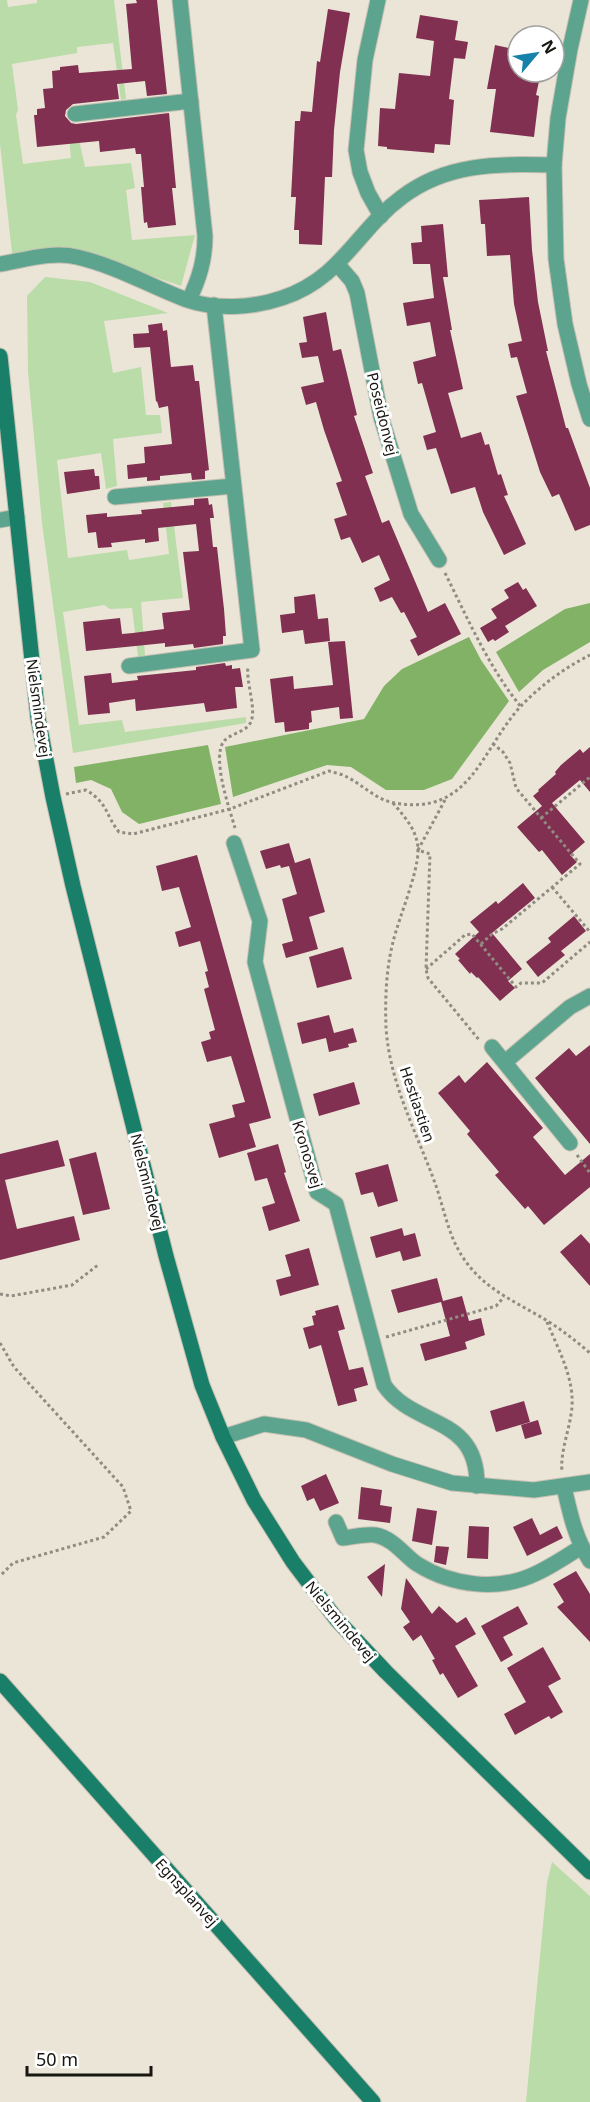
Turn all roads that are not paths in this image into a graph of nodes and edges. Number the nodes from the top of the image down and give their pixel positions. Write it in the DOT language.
graph roads {
  1 [pos="180,0"];
  2 [pos="378,0"];
  3 [pos="581,0"];
  4 [pos="191,101"];
  5 [pos="75,114"];
  6 [pos="554,165"];
  7 [pos="381,216"];
  8 [pos="0,264"];
  9 [pos="338,265"];
  10 [pos="189,300"];
  11 [pos="214,305"];
  12 [pos="0,356"];
  13 [pos="590,419"];
  14 [pos="233,486"];
  15 [pos="115,497"];
  16 [pos="17,517"];
  17 [pos="0,520"];
  18 [pos="439,560"];
  19 [pos="129,666"];
  20 [pos="234,843"];
  21 [pos="590,996"];
  22 [pos="492,1047"];
  23 [pos="505,1062"];
  24 [pos="570,1143"];
  25 [pos="222,1437"];
  26 [pos="590,1482"];
  27 [pos="477,1486"];
  28 [pos="564,1486"];
  29 [pos="336,1522"];
  30 [pos="581,1547"];
  31 [pos="590,1561"];
  32 [pos="0,1681"];
  33 [pos="590,1872"];
  34 [pos="373,2102"];
  1 -- 4 [label="street"];
  2 -- 7 [label="street"];
  3 -- 6 [label="street"];
  4 -- 5 [label="street"];
  4 -- 10 [label="street"];
  6 -- 7 [label="street"];
  6 -- 13 [label="street"];
  7 -- 9 [label="street"];
  8 -- 10 [label="street"];
  9 -- 11 [label="street"];
  9 -- 18 [label="street, Poseidonvej"];
  10 -- 11 [label="street"];
  11 -- 14 [label="street"];
  12 -- 16 [label="street, Nielsmindevej"];
  14 -- 15 [label="street"];
  14 -- 19 [label="street"];
  16 -- 17 [label="street"];
  16 -- 25 [label="street, Nielsmindevej"];
  20 -- 27 [label="street, Kronosvej"];
  21 -- 23 [label="street"];
  22 -- 23 [label="street"];
  23 -- 24 [label="street"];
  25 -- 27 [label="street"];
  25 -- 33 [label="street, Nielsmindevej"];
  26 -- 28 [label="street"];
  27 -- 28 [label="street"];
  28 -- 30 [label="street"];
  29 -- 30 [label="street"];
  30 -- 31 [label="street"];
  32 -- 34 [label="street, Egnsplanvej"];
}
